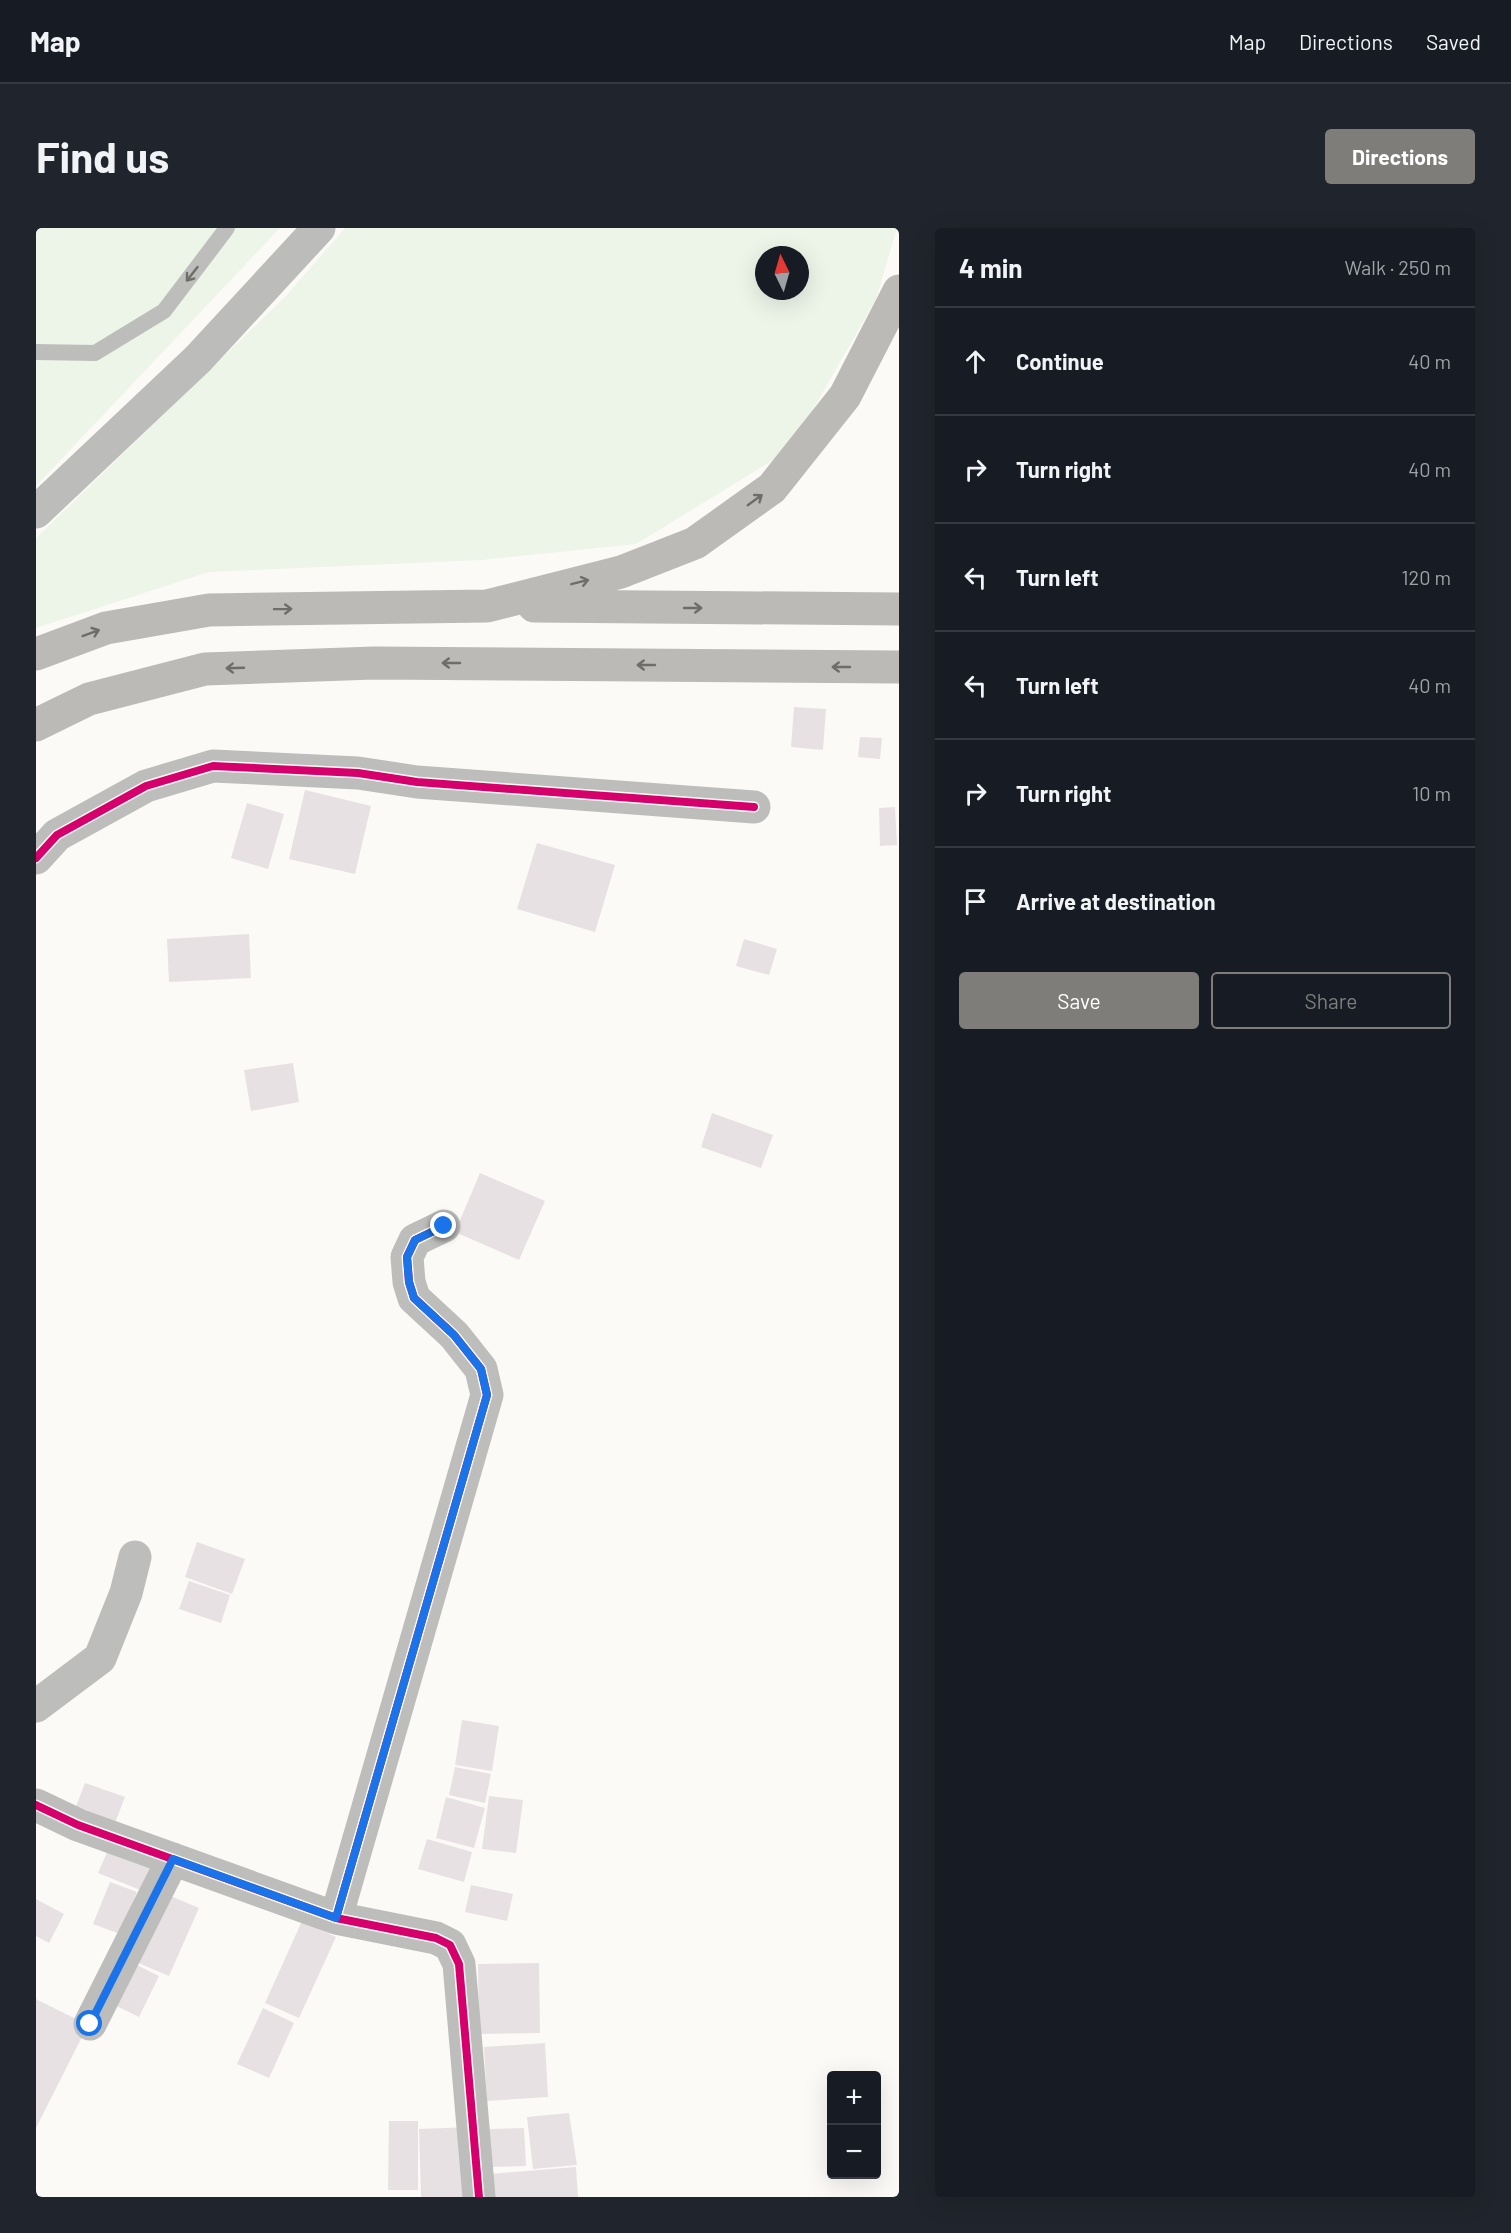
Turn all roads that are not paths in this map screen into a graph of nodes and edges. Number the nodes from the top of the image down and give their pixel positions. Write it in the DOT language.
graph roads {
  1 [pos="227,228"];
  2 [pos="319,228"];
  3 [pos="899,291"];
  4 [pos="36,352"];
  5 [pos="36,512"];
  6 [pos="487,606"];
  7 [pos="899,609"];
  8 [pos="36,654"];
  9 [pos="899,667"];
  10 [pos="36,725"];
  11 [pos="754,807"];
  12 [pos="36,858"];
  13 [pos="444,1226"];
  14 [pos="135,1557"];
  15 [pos="36,1706"];
  16 [pos="36,1805"];
  17 [pos="173,1859"];
  18 [pos="336,1918"];
  19 [pos="90,2024"];
  20 [pos="479,2197"];
  1 -- 4 [label="lane, one-way"];
  2 -- 5 [label="main road"];
  6 -- 3 [label="highway, one-way"];
  6 -- 7 [label="highway, one-way"];
  8 -- 6 [label="highway, one-way"];
  9 -- 10 [label="highway, one-way"];
  11 -- 12 [label="street"];
  13 -- 18 [label="street"];
  14 -- 15 [label="street"];
  16 -- 17 [label="street"];
  17 -- 18 [label="street"];
  17 -- 19 [label="street"];
  18 -- 20 [label="street"];
}
